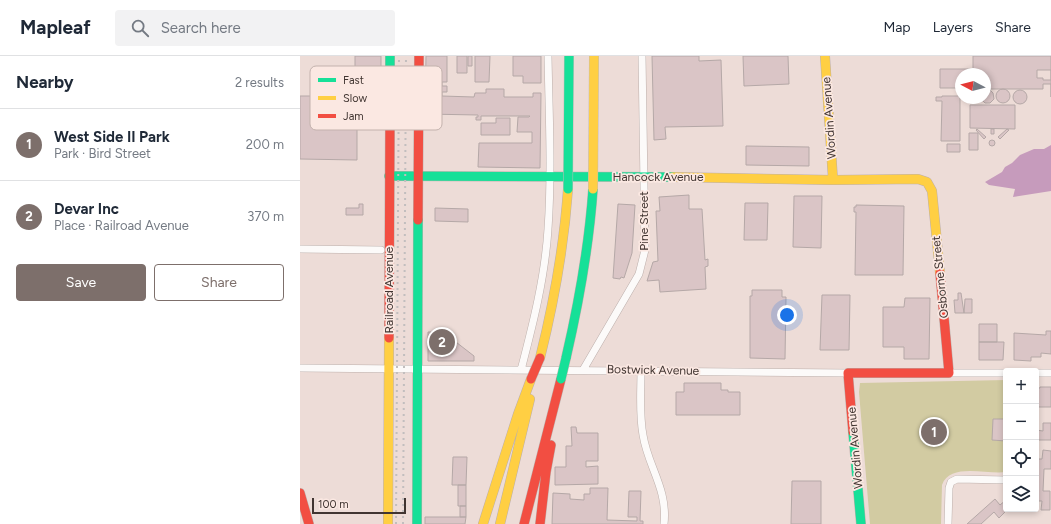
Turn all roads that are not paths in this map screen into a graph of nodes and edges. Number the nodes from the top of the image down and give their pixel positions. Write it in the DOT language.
graph roads {
  1 [pos="390,56"];
  2 [pos="420,56"];
  3 [pos="548,56"];
  4 [pos="570,56"];
  5 [pos="594,56"];
  6 [pos="598,56"];
  7 [pos="642,56"];
  8 [pos="825,56"];
  9 [pos="390,66"];
  10 [pos="420,66"];
  11 [pos="594,84"];
  12 [pos="389,130"];
  13 [pos="419,130"];
  14 [pos="389,176"];
  15 [pos="418,176"];
  16 [pos="550,177"];
  17 [pos="644,177"];
  18 [pos="833,180"];
  19 [pos="927,182"];
  20 [pos="300,249"];
  21 [pos="381,250"];
  22 [pos="300,368"];
  23 [pos="389,368"];
  24 [pos="417,369"];
  25 [pos="521,370"];
  26 [pos="583,370"];
  27 [pos="641,370"];
  28 [pos="848,373"];
  29 [pos="949,373"];
  30 [pos="1003,373"];
  31 [pos="1039,373"];
  32 [pos="1051,373"];
  33 [pos="533,379"];
  34 [pos="561,379"];
  35 [pos="1003,480"];
  36 [pos="300,493"];
  37 [pos="547,507"];
  38 [pos="302,509"];
  39 [pos="309,524"];
  40 [pos="388,524"];
  41 [pos="417,524"];
  42 [pos="483,524"];
  43 [pos="500,524"];
  44 [pos="524,524"];
  45 [pos="540,524"];
  46 [pos="546,524"];
  47 [pos="664,524"];
  48 [pos="861,524"];
  49 [pos="948,524"];
  1 -- 9 [label="main road, Railroad Avenue"];
  2 -- 10 [label="main road"];
  3 -- 16 [label="street"];
  4 -- 33 [label="main road, bridge"];
  5 -- 11 [label="main road, bridge"];
  6 -- 11 [label="main road, bridge"];
  7 -- 17 [label="street, Pine Street"];
  8 -- 18 [label="main road, Wordin Avenue"];
  11 -- 34 [label="main road, bridge"];
  12 -- 14 [label="main road, Railroad Avenue"];
  13 -- 15 [label="main road"];
  14 -- 15 [label="main road, Hancock Avenue"];
  14 -- 23 [label="main road, Railroad Avenue"];
  15 -- 16 [label="main road, Hancock Avenue"];
  15 -- 24 [label="main road"];
  16 -- 17 [label="main road, Hancock Avenue"];
  16 -- 25 [label="street"];
  17 -- 18 [label="main road, Hancock Avenue"];
  17 -- 26 [label="street, Pine Street"];
  18 -- 19 [label="main road, Hancock Avenue"];
  19 -- 29 [label="main road, Osborne Street"];
  20 -- 21 [label="street"];
  22 -- 23 [label="street, Bostwick Avenue"];
  23 -- 24 [label="street, Bostwick Avenue"];
  23 -- 40 [label="main road, Railroad Avenue"];
  24 -- 25 [label="street, Bostwick Avenue"];
  24 -- 41 [label="main road"];
  25 -- 26 [label="street, Bostwick Avenue"];
  26 -- 27 [label="street, Bostwick Avenue"];
  27 -- 28 [label="street, Bostwick Avenue"];
  27 -- 47 [label="street"];
  28 -- 29 [label="main road, Bostwick Avenue"];
  28 -- 48 [label="main road, Wordin Avenue"];
  29 -- 30 [label="street, Bostwick Avenue"];
  31 -- 32 [label="street"];
  33 -- 42 [label="main road"];
  33 -- 43 [label="main road"];
  34 -- 44 [label="main road"];
  34 -- 45 [label="main road"];
  35 -- 49 [label="street"];
  36 -- 38 [label="main road"];
  37 -- 46 [label="street"];
  38 -- 39 [label="main road"];
}
